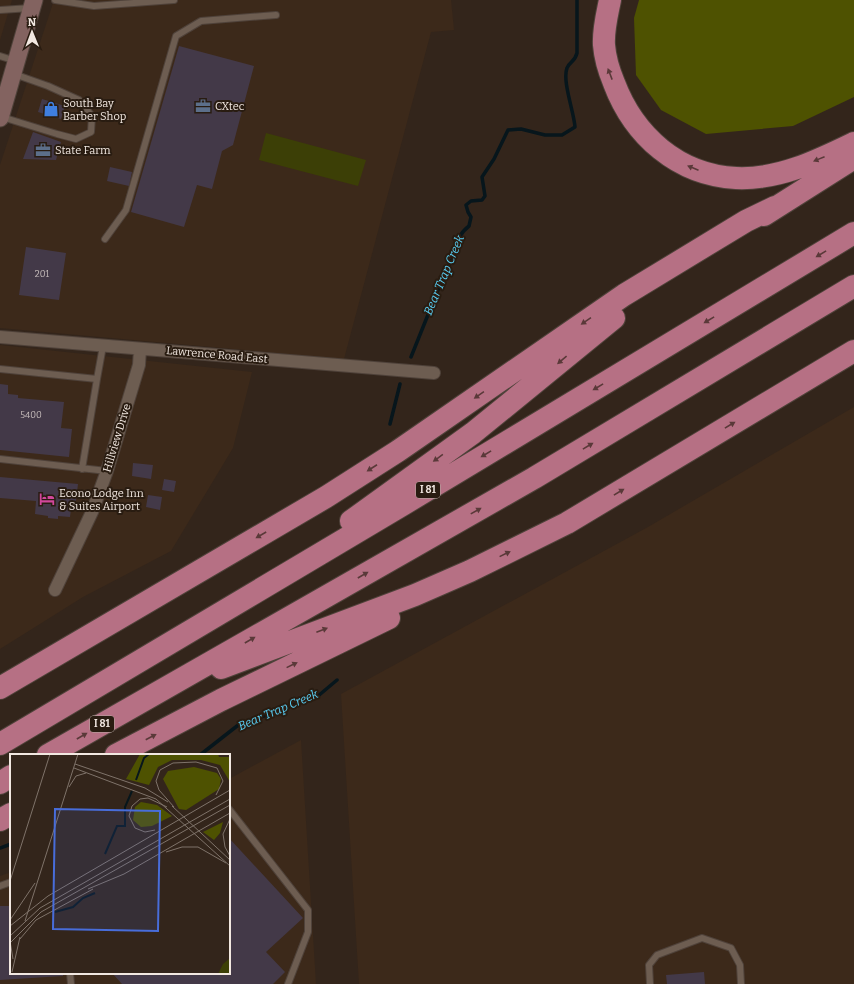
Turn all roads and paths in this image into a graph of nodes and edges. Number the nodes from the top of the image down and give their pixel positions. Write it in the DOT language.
graph roads {
  1 [pos="54,0"];
  2 [pos="174,0"];
  3 [pos="610,0"];
  4 [pos="33,4"];
  5 [pos="0,10"];
  6 [pos="276,15"];
  7 [pos="0,56"];
  8 [pos="15,68"];
  9 [pos="0,117"];
  10 [pos="854,143"];
  11 [pos="854,158"];
  12 [pos="775,207"];
  13 [pos="854,233"];
  14 [pos="105,239"];
  15 [pos="854,286"];
  16 [pos="0,337"];
  17 [pos="103,346"];
  18 [pos="140,349"];
  19 [pos="854,351"];
  20 [pos="854,366"];
  21 [pos="0,369"];
  22 [pos="434,373"];
  23 [pos="97,379"];
  24 [pos="749,414"];
  25 [pos="0,459"];
  26 [pos="82,469"];
  27 [pos="107,472"];
  28 [pos="470,571"];
  29 [pos="55,590"];
  30 [pos="238,603"];
  31 [pos="0,688"];
  32 [pos="155,694"];
  33 [pos="0,744"];
  34 [pos="50,754"];
  35 [pos="118,754"];
  36 [pos="10,777"];
  37 [pos="0,783"];
  38 [pos="230,810"];
  39 [pos="10,815"];
  40 [pos="0,820"];
  41 [pos="10,882"];
  42 [pos="0,886"];
  43 [pos="70,974"];
  44 [pos="71,984"];
  45 [pos="288,984"];
  46 [pos="650,984"];
  47 [pos="741,984"];
  1 -- 2 [label="lane"];
  10 -- 3 [label="highway, one-way"];
  4 -- 5 [label="lane"];
  4 -- 8 [label="main road"];
  6 -- 14 [label="lane"];
  7 -- 8 [label="lane"];
  8 -- 9 [label="main road"];
  8 -- 9 [label="lane"];
  11 -- 12 [label="highway"];
  12 -- 30 [label="highway, one-way"];
  12 -- 31 [label="highway, one-way"];
  13 -- 30 [label="highway, I 81, one-way"];
  32 -- 15 [label="highway, I 81, one-way"];
  16 -- 17 [label="street, Lawrence Road East"];
  17 -- 18 [label="street, Lawrence Road East"];
  17 -- 23 [label="lane"];
  18 -- 22 [label="street, Lawrence Road East"];
  18 -- 27 [label="street, Hillview Drive"];
  19 -- 24 [label="highway"];
  20 -- 24 [label="highway"];
  21 -- 23 [label="lane"];
  23 -- 26 [label="lane"];
  28 -- 24 [label="highway, one-way"];
  25 -- 26 [label="lane"];
  26 -- 27 [label="lane"];
  27 -- 29 [label="street, Hillview Drive"];
  32 -- 28 [label="highway, one-way"];
  35 -- 28 [label="highway, one-way"];
  30 -- 33 [label="highway, I 81"];
  34 -- 32 [label="highway, I 81, one-way"];
  36 -- 37 [label="highway"];
  38 -- 45 [label="lane"];
  39 -- 40 [label="highway"];
  41 -- 42 [label="lane"];
  43 -- 44 [label="lane"];
  46 -- 47 [label="lane"];
}
